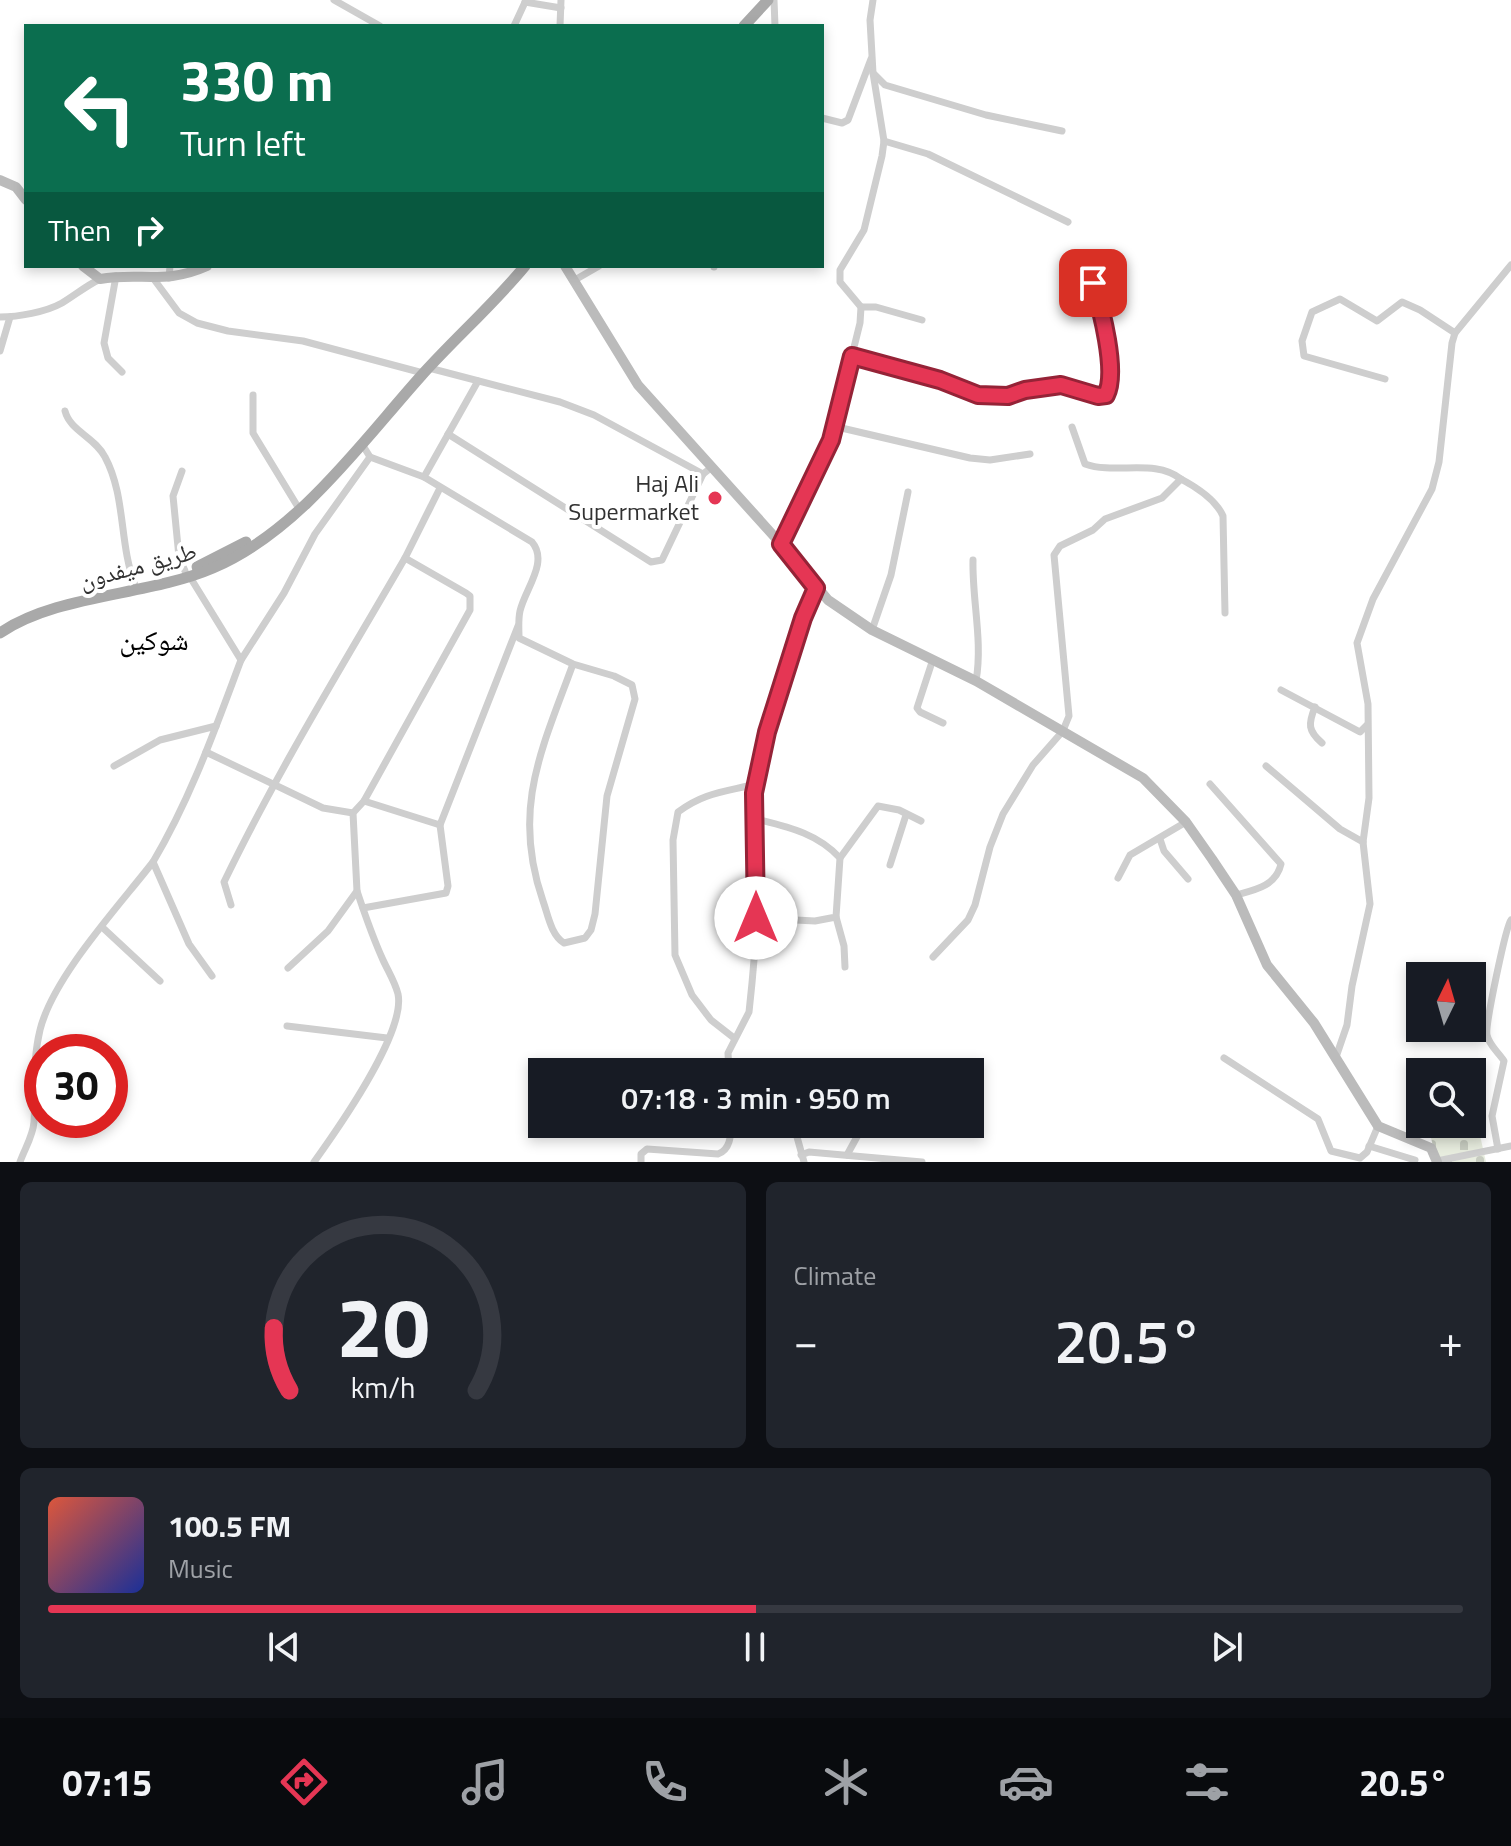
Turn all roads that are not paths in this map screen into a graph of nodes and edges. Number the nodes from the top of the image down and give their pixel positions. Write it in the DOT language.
graph roads {
  1 [pos="334,0"];
  2 [pos="771,0"];
  3 [pos="873,0"];
  4 [pos="526,1"];
  5 [pos="561,4"];
  6 [pos="376,24"];
  7 [pos="515,24"];
  8 [pos="560,24"];
  9 [pos="746,24"];
  10 [pos="775,24"];
  11 [pos="872,57"];
  12 [pos="873,73"];
  13 [pos="824,118"];
  14 [pos="1062,131"];
  15 [pos="884,141"];
  16 [pos="0,180"];
  17 [pos="24,197"];
  18 [pos="1068,222"];
  19 [pos="1511,265"];
  20 [pos="86,268"];
  21 [pos="170,268"];
  22 [pos="201,268"];
  23 [pos="520,268"];
  24 [pos="563,268"];
  25 [pos="596,268"];
  26 [pos="116,276"];
  27 [pos="153,278"];
  28 [pos="169,278"];
  29 [pos="100,279"];
  30 [pos="573,281"];
  31 [pos="1093,283"];
  32 [pos="861,307"];
  33 [pos="0,317"];
  34 [pos="10,317"];
  35 [pos="922,320"];
  36 [pos="1455,333"];
  37 [pos="0,351"];
  38 [pos="852,356"];
  39 [pos="426,370"];
  40 [pos="122,372"];
  41 [pos="1385,379"];
  42 [pos="478,381"];
  43 [pos="253,395"];
  44 [pos="65,411"];
  45 [pos="833,426"];
  46 [pos="1072,427"];
  47 [pos="448,434"];
  48 [pos="362,444"];
  49 [pos="1030,454"];
  50 [pos="370,457"];
  51 [pos="708,470"];
  52 [pos="182,471"];
  53 [pos="424,477"];
  54 [pos="1181,479"];
  55 [pos="440,488"];
  56 [pos="908,492"];
  57 [pos="315,493"];
  58 [pos="298,507"];
  59 [pos="781,544"];
  60 [pos="405,558"];
  61 [pos="973,560"];
  62 [pos="188,574"];
  63 [pos="135,585"];
  64 [pos="816,588"];
  65 [pos="1225,613"];
  66 [pos="519,624"];
  67 [pos="0,625"];
  68 [pos="872,630"];
  69 [pos="0,633"];
  70 [pos="933,659"];
  71 [pos="241,660"];
  72 [pos="573,664"];
  73 [pos="976,681"];
  74 [pos="1281,690"];
  75 [pos="1315,707"];
  76 [pos="943,723"];
  77 [pos="1367,725"];
  78 [pos="216,726"];
  79 [pos="1062,732"];
  80 [pos="1322,743"];
  81 [pos="206,752"];
  82 [pos="114,766"];
  83 [pos="1266,766"];
  84 [pos="273,784"];
  85 [pos="756,784"];
  86 [pos="1210,784"];
  87 [pos="364,801"];
  88 [pos="353,813"];
  89 [pos="906,815"];
  90 [pos="756,819"];
  91 [pos="921,821"];
  92 [pos="1186,822"];
  93 [pos="440,825"];
  94 [pos="1160,839"];
  95 [pos="1363,842"];
  96 [pos="840,858"];
  97 [pos="153,862"];
  98 [pos="890,865"];
  99 [pos="1118,878"];
  100 [pos="1188,879"];
  101 [pos="357,891"];
  102 [pos="1236,895"];
  103 [pos="231,905"];
  104 [pos="363,908"];
  105 [pos="836,917"];
  106 [pos="756,918"];
  107 [pos="1511,920"];
  108 [pos="102,927"];
  109 [pos="933,957"];
  110 [pos="845,967"];
  111 [pos="288,968"];
  112 [pos="212,976"];
  113 [pos="160,981"];
  114 [pos="287,1026"];
  115 [pos="387,1038"];
  116 [pos="734,1038"];
  117 [pos="1336,1057"];
  118 [pos="728,1058"];
  119 [pos="1224,1058"];
  120 [pos="1378,1126"];
  121 [pos="729,1138"];
  122 [pos="797,1138"];
  123 [pos="856,1138"];
  124 [pos="1369,1146"];
  125 [pos="1511,1146"];
  126 [pos="1498,1149"];
  127 [pos="847,1155"];
  128 [pos="803,1159"];
  129 [pos="1415,1160"];
  130 [pos="1437,1161"];
  131 [pos="20,1162"];
  132 [pos="314,1162"];
  133 [pos="641,1162"];
  134 [pos="922,1162"];
  1 -- 6 [label="street"];
  2 -- 9 [label="main road"];
  2 -- 10 [label="street"];
  3 -- 11 [label="street"];
  4 -- 5 [label="street"];
  4 -- 7 [label="street"];
  5 -- 8 [label="street"];
  11 -- 12 [label="street"];
  11 -- 13 [label="street"];
  12 -- 14 [label="street"];
  12 -- 15 [label="street"];
  15 -- 18 [label="street"];
  15 -- 32 [label="street"];
  16 -- 17 [label="street"];
  19 -- 36 [label="street"];
  20 -- 29 [label="street"];
  21 -- 28 [label="street"];
  22 -- 28 [label="street"];
  23 -- 39 [label="main road, طريق ميفدون"];
  24 -- 30 [label="street"];
  25 -- 30 [label="street"];
  26 -- 27 [label="street"];
  26 -- 29 [label="street"];
  26 -- 40 [label="street"];
  27 -- 28 [label="street"];
  27 -- 39 [label="street"];
  29 -- 34 [label="street"];
  30 -- 51 [label="street"];
  31 -- 38 [label="street"];
  32 -- 35 [label="street"];
  32 -- 38 [label="street"];
  33 -- 34 [label="street"];
  34 -- 37 [label="street"];
  36 -- 41 [label="street"];
  36 -- 77 [label="street"];
  38 -- 45 [label="street"];
  39 -- 42 [label="street"];
  39 -- 48 [label="main road, طريق ميفدون"];
  42 -- 47 [label="street"];
  42 -- 51 [label="street"];
  43 -- 58 [label="street"];
  44 -- 63 [label="street"];
  45 -- 49 [label="street"];
  45 -- 59 [label="street"];
  46 -- 54 [label="street"];
  47 -- 51 [label="street"];
  47 -- 53 [label="street"];
  48 -- 50 [label="street"];
  48 -- 57 [label="main road, طريق ميفدون"];
  50 -- 53 [label="street"];
  50 -- 71 [label="street"];
  51 -- 59 [label="street"];
  52 -- 62 [label="street"];
  53 -- 55 [label="street"];
  54 -- 65 [label="street"];
  54 -- 79 [label="street"];
  55 -- 60 [label="street"];
  55 -- 66 [label="street"];
  56 -- 68 [label="street"];
  57 -- 58 [label="main road, طريق ميفدون"];
  57 -- 62 [label="main road, طريق ميفدون"];
  58 -- 62 [label="main road, طريق ميفدون"];
  59 -- 64 [label="street"];
  60 -- 84 [label="street"];
  60 -- 87 [label="street"];
  61 -- 73 [label="street"];
  62 -- 63 [label="main road, طريق ميفدون"];
  62 -- 69 [label="main road, طريق ميفدون"];
  62 -- 71 [label="street"];
  63 -- 67 [label="main road, طريق ميفدون"];
  64 -- 68 [label="street"];
  64 -- 85 [label="street"];
  66 -- 72 [label="street"];
  66 -- 93 [label="street"];
  68 -- 70 [label="street"];
  70 -- 73 [label="street"];
  70 -- 76 [label="street"];
  71 -- 78 [label="street"];
  72 -- 72 [label="street"];
  73 -- 79 [label="street"];
  74 -- 75 [label="street"];
  75 -- 77 [label="street"];
  75 -- 80 [label="street"];
  77 -- 95 [label="street"];
  78 -- 81 [label="street"];
  78 -- 82 [label="street"];
  79 -- 92 [label="street"];
  79 -- 109 [label="street"];
  81 -- 84 [label="street"];
  81 -- 97 [label="street"];
  83 -- 95 [label="street"];
  84 -- 88 [label="street"];
  84 -- 103 [label="street"];
  85 -- 90 [label="street"];
  85 -- 116 [label="street"];
  86 -- 102 [label="street"];
  87 -- 88 [label="street"];
  87 -- 93 [label="street"];
  88 -- 101 [label="street"];
  89 -- 91 [label="street"];
  89 -- 96 [label="street"];
  89 -- 98 [label="street"];
  90 -- 96 [label="street"];
  90 -- 106 [label="street"];
  92 -- 94 [label="street"];
  92 -- 102 [label="street"];
  93 -- 104 [label="street"];
  94 -- 99 [label="street"];
  94 -- 100 [label="street"];
  95 -- 117 [label="street"];
  96 -- 105 [label="street"];
  97 -- 108 [label="street"];
  97 -- 112 [label="street"];
  101 -- 104 [label="street"];
  101 -- 111 [label="street"];
  102 -- 117 [label="street"];
  104 -- 115 [label="street"];
  105 -- 106 [label="street"];
  105 -- 110 [label="street"];
  106 -- 116 [label="street"];
  107 -- 126 [label="street"];
  108 -- 113 [label="street"];
  108 -- 131 [label="street"];
  114 -- 115 [label="street"];
  115 -- 132 [label="street"];
  116 -- 118 [label="street"];
  117 -- 120 [label="street"];
  119 -- 124 [label="street"];
  120 -- 124 [label="street"];
  120 -- 130 [label="street"];
  121 -- 133 [label="street"];
  122 -- 128 [label="street"];
  123 -- 127 [label="street"];
  124 -- 129 [label="street"];
  125 -- 126 [label="street"];
  126 -- 130 [label="street"];
  127 -- 128 [label="street"];
  127 -- 134 [label="street"];
}
